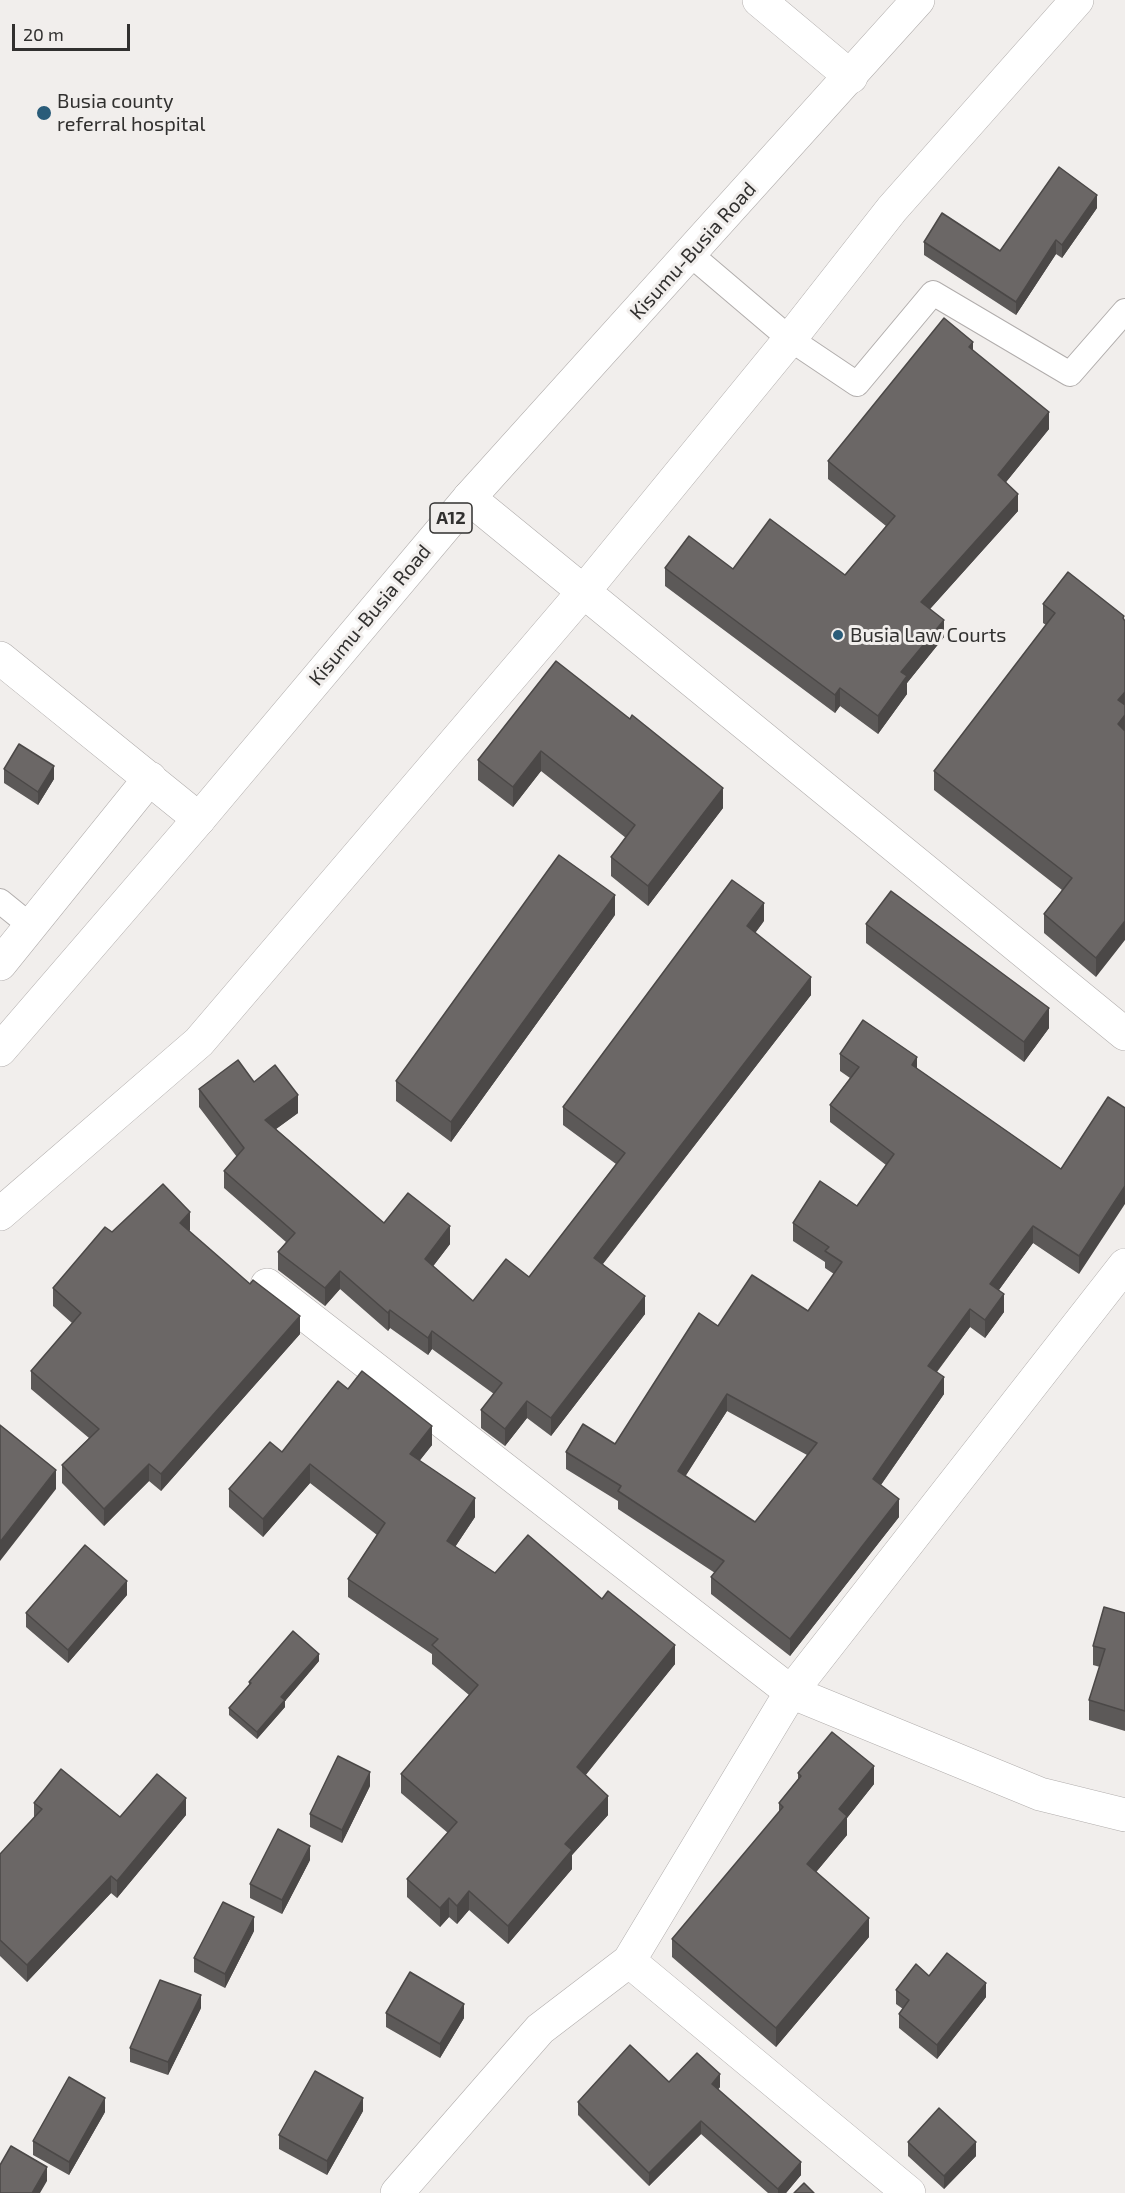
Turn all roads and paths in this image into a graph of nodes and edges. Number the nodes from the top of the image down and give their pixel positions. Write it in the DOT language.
graph roads {
  1 [pos="759,0"];
  2 [pos="918,0"];
  3 [pos="1077,0"];
  4 [pos="851,77"];
  5 [pos="690,254"];
  6 [pos="1125,311"];
  7 [pos="790,339"];
  8 [pos="469,498"];
  9 [pos="584,591"];
  10 [pos="0,658"];
  11 [pos="150,778"];
  12 [pos="199,819"];
  13 [pos="0,901"];
  14 [pos="32,927"];
  15 [pos="0,964"];
  16 [pos="1125,1034"];
  17 [pos="0,1050"];
  18 [pos="0,1214"];
  19 [pos="1125,1265"];
  20 [pos="267,1285"];
  21 [pos="791,1692"];
  22 [pos="1125,1815"];
  23 [pos="629,1961"];
  24 [pos="397,2193"];
  25 [pos="909,2193"];
  1 -- 4 [label="main road"];
  2 -- 4 [label="main road, Kisumu-Busia Road / A12"];
  3 -- 7 [label="main road"];
  4 -- 5 [label="main road, Kisumu-Busia Road / A12"];
  5 -- 7 [label="lane"];
  5 -- 8 [label="main road, Kisumu-Busia Road / A12"];
  6 -- 7 [label="lane"];
  7 -- 9 [label="main road"];
  8 -- 9 [label="main road"];
  8 -- 12 [label="main road, Kisumu-Busia Road / A12"];
  9 -- 16 [label="main road"];
  9 -- 18 [label="main road"];
  10 -- 11 [label="main road"];
  11 -- 12 [label="main road"];
  11 -- 14 [label="main road"];
  12 -- 17 [label="main road, Kisumu-Busia Road / A12"];
  13 -- 14 [label="lane"];
  14 -- 15 [label="main road"];
  19 -- 21 [label="main road"];
  20 -- 21 [label="main road"];
  21 -- 22 [label="main road"];
  21 -- 23 [label="main road"];
  23 -- 24 [label="main road"];
  23 -- 25 [label="main road"];
}
